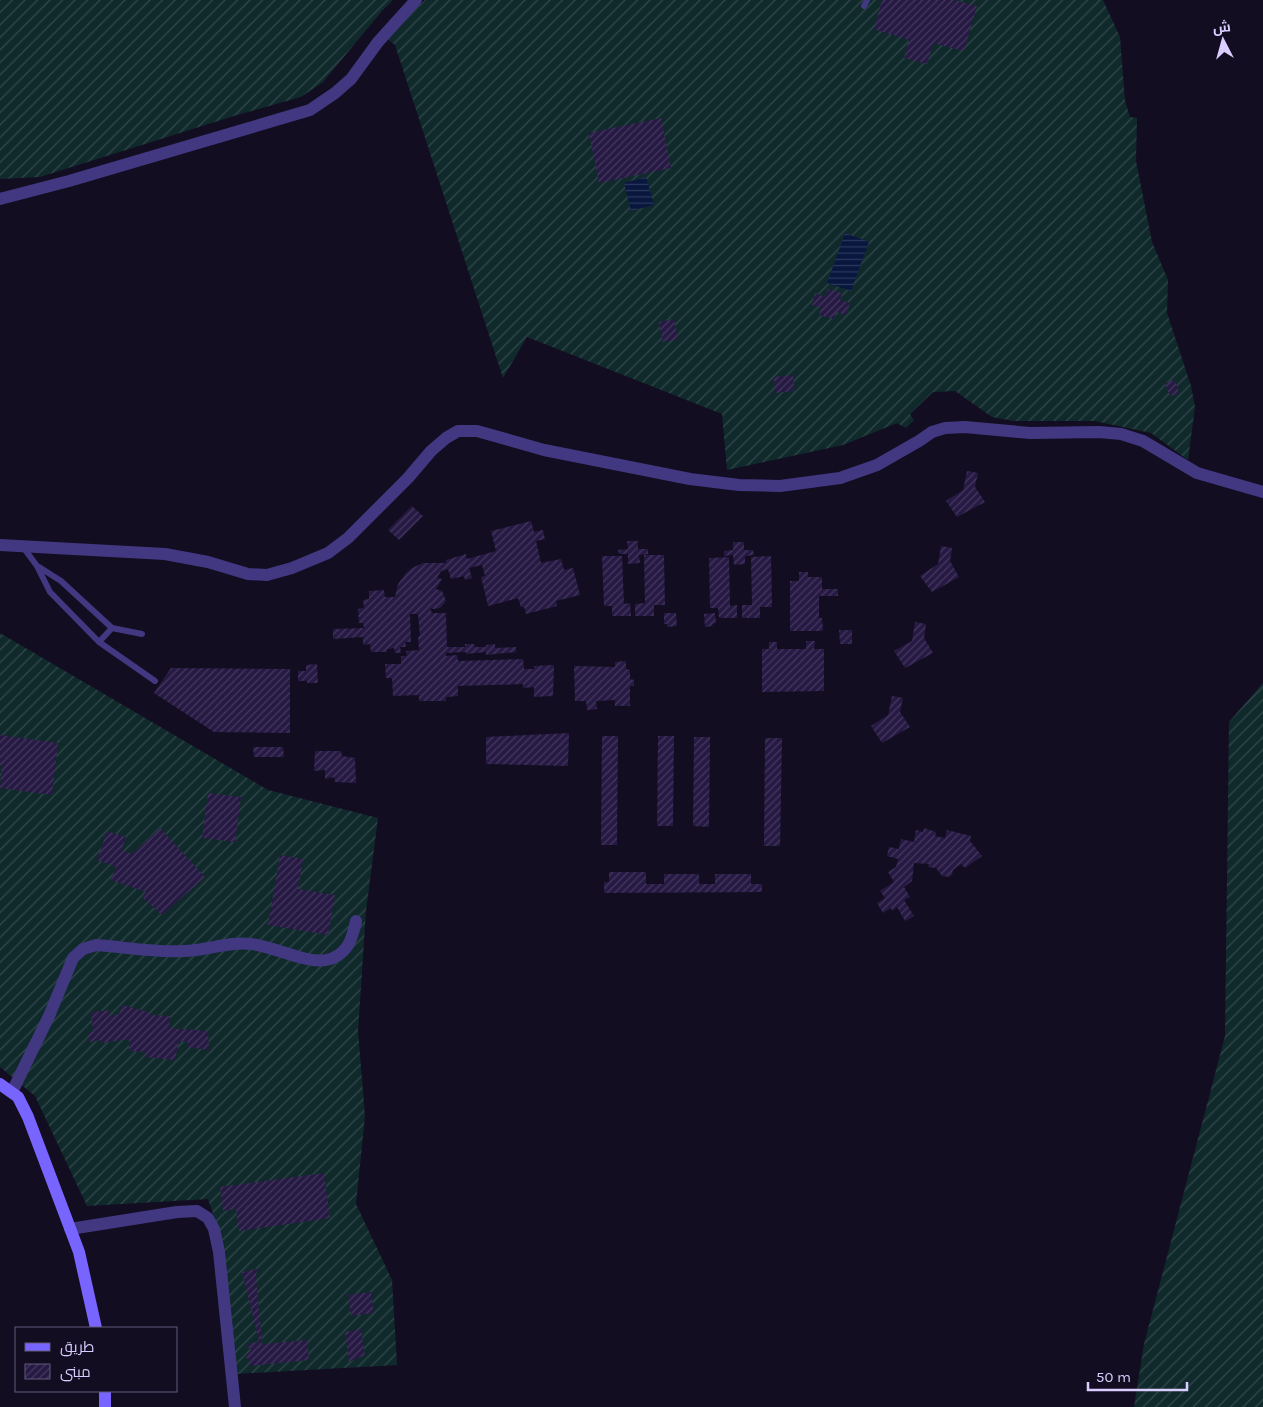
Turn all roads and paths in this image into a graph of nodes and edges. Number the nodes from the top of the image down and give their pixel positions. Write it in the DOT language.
graph roads {
  1 [pos="416,0"];
  2 [pos="0,199"];
  3 [pos="1263,492"];
  4 [pos="0,544"];
  5 [pos="22,546"];
  6 [pos="37,566"];
  7 [pos="112,628"];
  8 [pos="142,634"];
  9 [pos="99,642"];
  10 [pos="155,681"];
  11 [pos="356,921"];
  12 [pos="0,1084"];
  13 [pos="12,1092"];
  14 [pos="70,1230"];
  15 [pos="96,1327"];
  16 [pos="105,1392"];
  17 [pos="105,1407"];
  18 [pos="235,1407"];
  1 -- 2 [label="street"];
  3 -- 5 [label="street"];
  4 -- 5 [label="street"];
  5 -- 6 [label="lane"];
  6 -- 7 [label="lane"];
  6 -- 9 [label="lane"];
  7 -- 8 [label="lane"];
  7 -- 9 [label="lane"];
  9 -- 10 [label="lane"];
  11 -- 13 [label="street"];
  12 -- 13 [label="street"];
  13 -- 14 [label="street"];
  14 -- 15 [label="street"];
  14 -- 18 [label="street"];
  16 -- 17 [label="street"];
}
